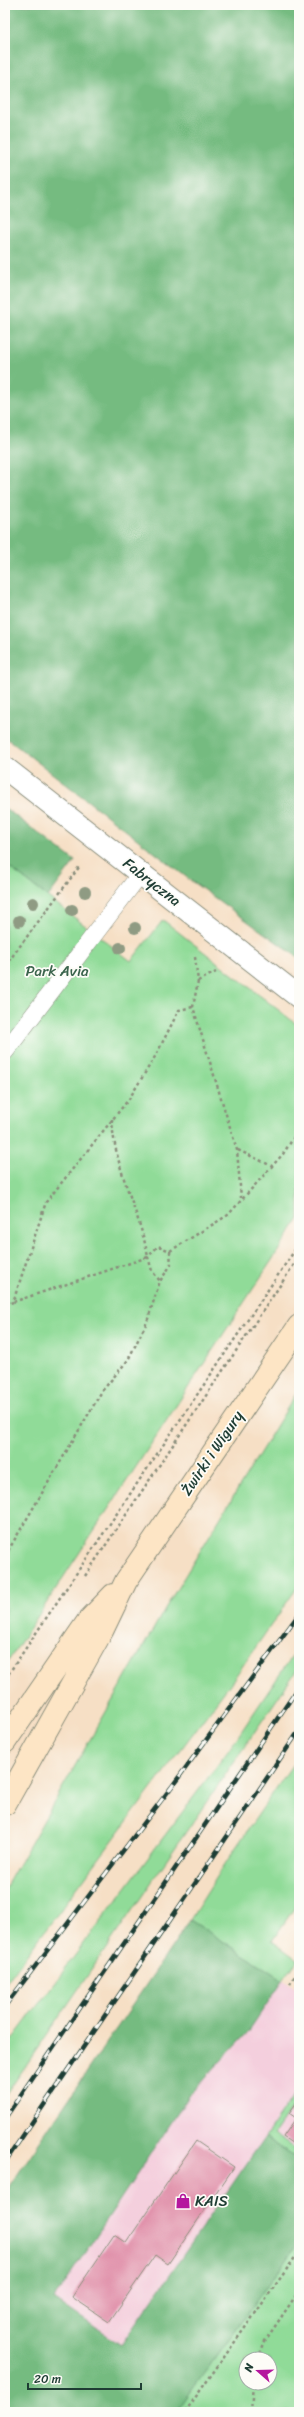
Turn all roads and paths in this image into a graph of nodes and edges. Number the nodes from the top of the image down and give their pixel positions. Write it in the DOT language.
graph roads {
  1 [pos="5,768"];
  2 [pos="84,861"];
  3 [pos="140,873"];
  4 [pos="5,966"];
  5 [pos="198,981"];
  6 [pos="299,997"];
  7 [pos="193,1006"];
  8 [pos="5,1052"];
  9 [pos="112,1119"];
  10 [pos="299,1121"];
  11 [pos="237,1150"];
  12 [pos="272,1166"];
  13 [pos="241,1198"];
  14 [pos="299,1244"];
  15 [pos="170,1251"];
  16 [pos="148,1257"];
  17 [pos="299,1258"];
  18 [pos="160,1281"];
  19 [pos="13,1302"];
  20 [pos="5,1305"];
  21 [pos="299,1326"];
  22 [pos="5,1556"];
  23 [pos="126,1581"];
  24 [pos="80,1583"];
  25 [pos="5,1680"];
  26 [pos="5,1742"];
  27 [pos="5,1804"];
  28 [pos="299,1969"];
  29 [pos="290,1984"];
  30 [pos="299,2252"];
  31 [pos="299,2291"];
  32 [pos="261,2351"];
  33 [pos="252,2391"];
  34 [pos="185,2412"];
  35 [pos="251,2412"];
  1 -- 3 [label="street, Fabryczna"];
  2 -- 4 [label="path"];
  3 -- 6 [label="street, Fabryczna"];
  3 -- 8 [label="lane"];
  5 -- 7 [label="path"];
  7 -- 9 [label="path"];
  7 -- 11 [label="path"];
  9 -- 16 [label="path"];
  9 -- 19 [label="path"];
  10 -- 12 [label="path"];
  11 -- 12 [label="path"];
  11 -- 13 [label="path"];
  12 -- 13 [label="path"];
  13 -- 15 [label="path"];
  14 -- 25 [label="path"];
  15 -- 16 [label="path"];
  15 -- 18 [label="path"];
  16 -- 18 [label="path"];
  16 -- 19 [label="path"];
  17 -- 24 [label="path"];
  18 -- 22 [label="path"];
  19 -- 20 [label="path"];
  21 -- 23 [label="main road, Żwirki i Wigury"];
  23 -- 26 [label="main road, Żwirki i Wigury"];
  23 -- 27 [label="main road, Żwirki i Wigury"];
  28 -- 29 [label="path"];
  30 -- 34 [label="path"];
  31 -- 32 [label="path"];
  33 -- 35 [label="path"];
}
